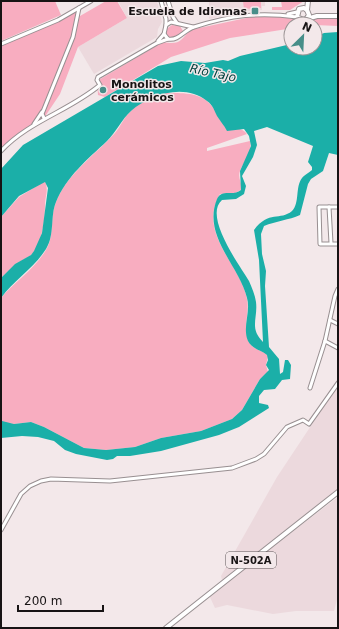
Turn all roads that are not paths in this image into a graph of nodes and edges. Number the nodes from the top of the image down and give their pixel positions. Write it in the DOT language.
graph roads {
  1 [pos="91,1"];
  2 [pos="161,1"];
  3 [pos="168,1"];
  4 [pos="308,1"];
  5 [pos="79,8"];
  6 [pos="306,10"];
  7 [pos="297,15"];
  8 [pos="307,16"];
  9 [pos="317,16"];
  10 [pos="323,16"];
  11 [pos="338,16"];
  12 [pos="177,23"];
  13 [pos="166,25"];
  14 [pos="182,26"];
  15 [pos="193,27"];
  16 [pos="183,33"];
  17 [pos="164,34"];
  18 [pos="168,39"];
  19 [pos="157,42"];
  20 [pos="1,44"];
  21 [pos="44,111"];
  22 [pos="44,118"];
  23 [pos="34,124"];
  24 [pos="1,151"];
  25 [pos="329,207"];
  26 [pos="338,207"];
  27 [pos="331,243"];
  28 [pos="338,244"];
  29 [pos="338,289"];
  30 [pos="336,297"];
  31 [pos="330,320"];
  32 [pos="338,324"];
  33 [pos="325,341"];
  34 [pos="338,348"];
  35 [pos="338,383"];
  36 [pos="310,388"];
  37 [pos="338,492"];
  38 [pos="1,530"];
  39 [pos="166,628"];
  1 -- 5 [label="street"];
  2 -- 13 [label="street"];
  3 -- 12 [label="street"];
  4 -- 6 [label="main road"];
  5 -- 20 [label="street"];
  5 -- 21 [label="street"];
  6 -- 7 [label="main road"];
  6 -- 8 [label="main road"];
  6 -- 9 [label="main road"];
  7 -- 15 [label="street"];
  10 -- 11 [label="main road"];
  12 -- 13 [label="street"];
  12 -- 14 [label="street"];
  13 -- 17 [label="street"];
  14 -- 15 [label="street"];
  14 -- 16 [label="street"];
  15 -- 16 [label="street"];
  16 -- 18 [label="street"];
  17 -- 18 [label="street"];
  17 -- 19 [label="street"];
  18 -- 19 [label="street"];
  19 -- 22 [label="street"];
  21 -- 22 [label="street"];
  21 -- 23 [label="street"];
  22 -- 23 [label="street"];
  23 -- 24 [label="street"];
  25 -- 26 [label="street"];
  25 -- 27 [label="street"];
  25 -- 27 [label="street"];
  27 -- 28 [label="street"];
  29 -- 30 [label="street"];
  30 -- 31 [label="street"];
  31 -- 32 [label="street"];
  31 -- 33 [label="street"];
  33 -- 34 [label="street"];
  33 -- 36 [label="street"];
  35 -- 38 [label="street"];
  37 -- 39 [label="main road, N-502A"];
}
